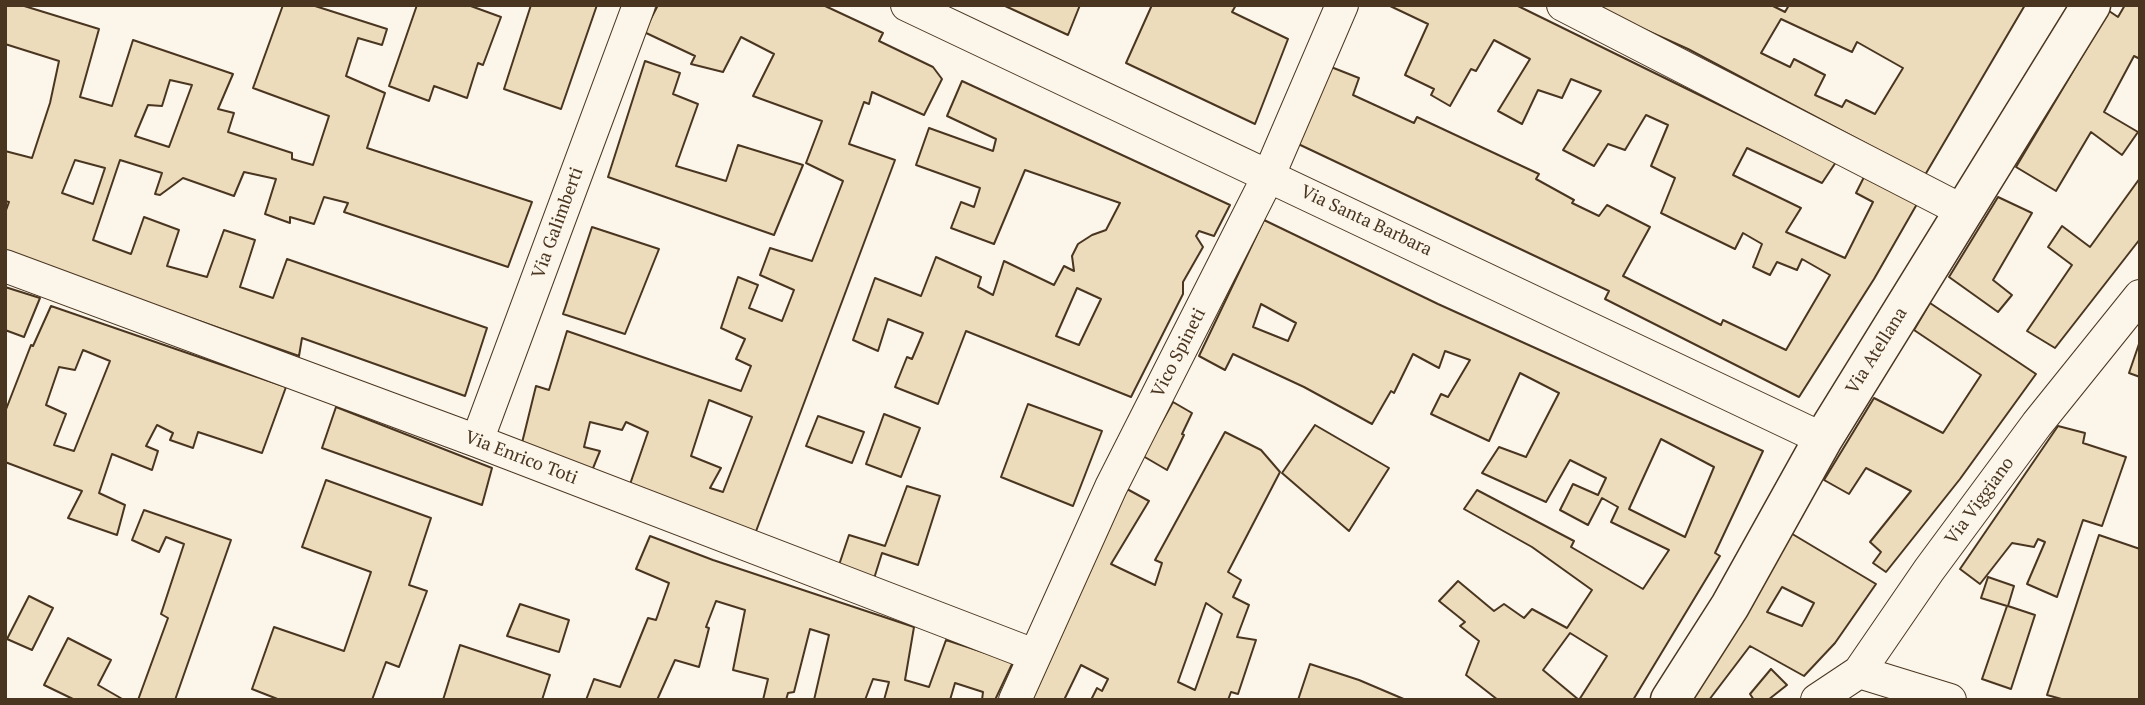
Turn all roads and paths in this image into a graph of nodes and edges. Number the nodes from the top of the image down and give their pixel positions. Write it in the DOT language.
graph roads {
  1 [pos="639,5"];
  2 [pos="907,5"];
  3 [pos="1342,5"];
  4 [pos="1563,5"];
  5 [pos="2091,5"];
  6 [pos="1269,175"];
  7 [pos="1964,211"];
  8 [pos="5,266"];
  9 [pos="2140,296"];
  10 [pos="1823,439"];
  11 [pos="477,441"];
  12 [pos="1034,655"];
  13 [pos="1859,672"];
  14 [pos="1014,700"];
  15 [pos="1670,700"];
  16 [pos="1817,700"];
  17 [pos="1950,700"];
  1 -- 11 [label="street, Via Galimberti"];
  2 -- 6 [label="street, Via Santa Barbara"];
  3 -- 6 [label="street, Vico Spineti"];
  4 -- 7 [label="street"];
  5 -- 7 [label="main road, Via Atellana"];
  6 -- 10 [label="street, Via Santa Barbara"];
  6 -- 12 [label="street, Vico Spineti"];
  7 -- 10 [label="main road, Via Atellana"];
  8 -- 11 [label="street, Via Enrico Toti"];
  9 -- 13 [label="street, Via Viggiano"];
  10 -- 15 [label="main road, Via Atellana"];
  11 -- 12 [label="street, Via Enrico Toti"];
  12 -- 14 [label="street, Vico Spineti"];
  13 -- 16 [label="street, Via Viggiano"];
  13 -- 17 [label="street"];
}
